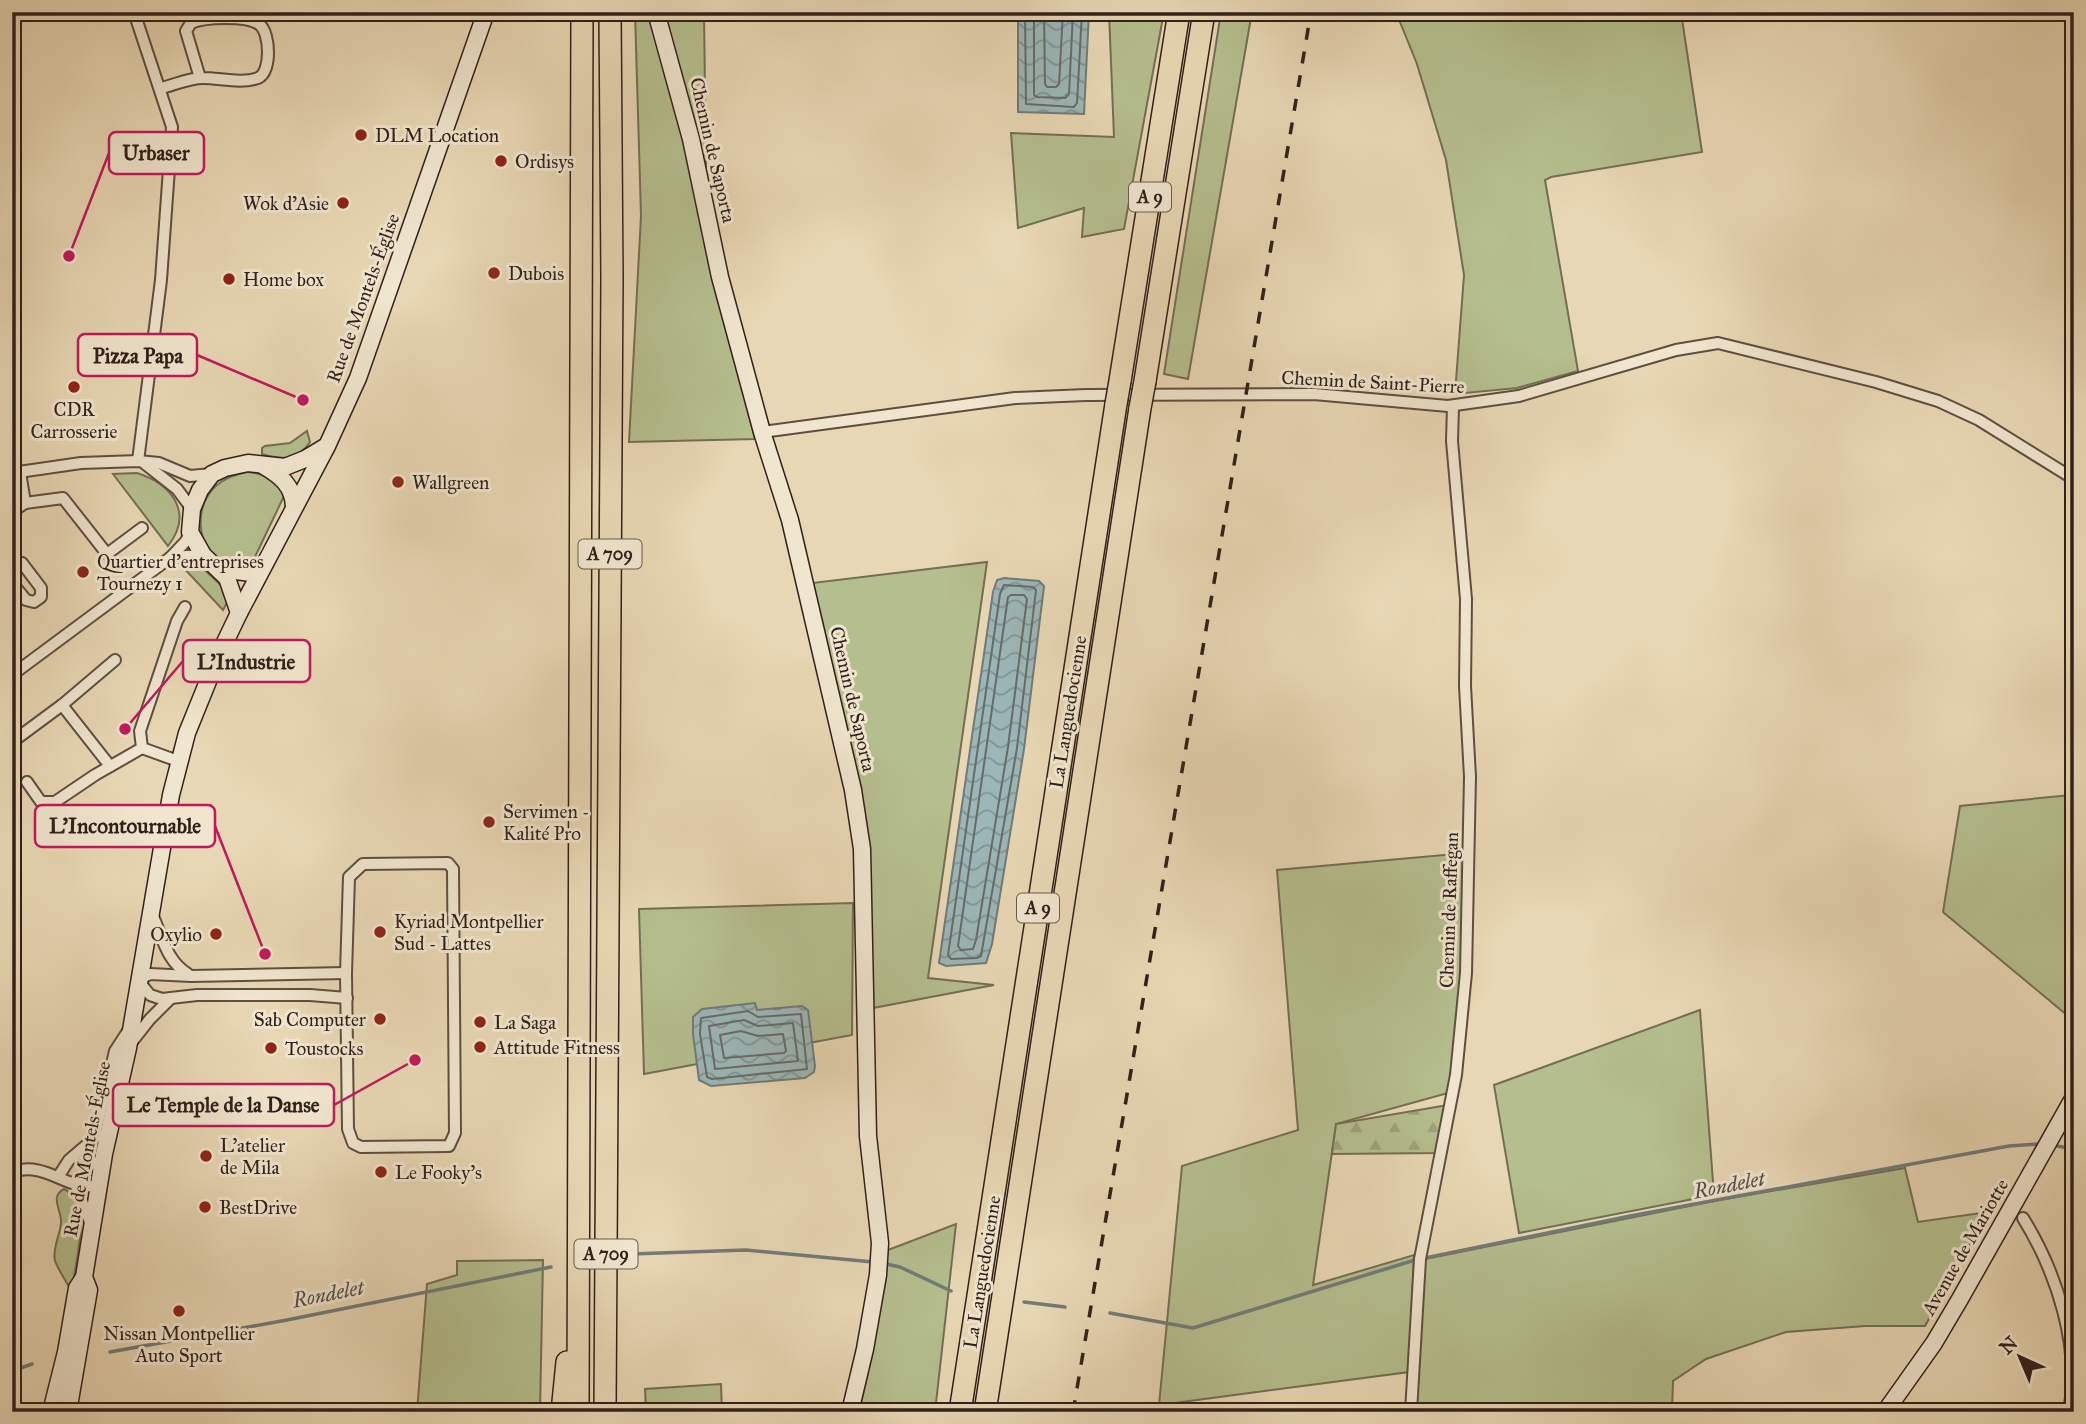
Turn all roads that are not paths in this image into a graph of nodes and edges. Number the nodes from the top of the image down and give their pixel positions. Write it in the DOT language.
graph roads {
  1 [pos="134,12"];
  2 [pos="486,12"];
  3 [pos="582,12"];
  4 [pos="610,12"];
  5 [pos="656,12"];
  6 [pos="1180,12"];
  7 [pos="1204,12"];
  8 [pos="200,78"];
  9 [pos="161,88"];
  10 [pos="1453,406"];
  11 [pos="762,432"];
  12 [pos="327,446"];
  13 [pos="141,462"];
  14 [pos="264,466"];
  15 [pos="16,472"];
  16 [pos="212,474"];
  17 [pos="2074,479"];
  18 [pos="24,503"];
  19 [pos="294,506"];
  20 [pos="192,509"];
  21 [pos="12,512"];
  22 [pos="142,528"];
  23 [pos="190,532"];
  24 [pos="203,555"];
  25 [pos="171,556"];
  26 [pos="220,569"];
  27 [pos="12,570"];
  28 [pos="259,574"];
  29 [pos="12,583"];
  30 [pos="185,607"];
  31 [pos="239,613"];
  32 [pos="115,660"];
  33 [pos="12,676"];
  34 [pos="62,705"];
  35 [pos="12,742"];
  36 [pos="142,748"];
  37 [pos="178,761"];
  38 [pos="110,765"];
  39 [pos="27,782"];
  40 [pos="151,912"];
  41 [pos="346,973"];
  42 [pos="191,976"];
  43 [pos="138,981"];
  44 [pos="347,998"];
  45 [pos="170,999"];
  46 [pos="130,1029"];
  47 [pos="128,1048"];
  48 [pos="2074,1097"];
  49 [pos="111,1122"];
  50 [pos="94,1139"];
  51 [pos="79,1152"];
  52 [pos="102,1168"];
  53 [pos="12,1172"];
  54 [pos="58,1177"];
  55 [pos="76,1185"];
  56 [pos="99,1185"];
  57 [pos="2023,1218"];
  58 [pos="92,1229"];
  59 [pos="84,1277"];
  60 [pos="579,1282"];
  61 [pos="66,1352"];
  62 [pos="72,1406"];
  63 [pos="51,1412"];
  64 [pos="57,1412"];
  65 [pos="562,1412"];
  66 [pos="578,1412"];
  67 [pos="605,1412"];
  68 [pos="850,1412"];
  69 [pos="960,1412"];
  70 [pos="985,1412"];
  71 [pos="1411,1412"];
  72 [pos="1885,1412"];
  73 [pos="2070,1412"];
  1 -- 9 [label="street"];
  2 -- 12 [label="main road, Rue de Montels-Église"];
  3 -- 60 [label="highway, A 709"];
  4 -- 67 [label="highway, A 709"];
  5 -- 11 [label="main road, Chemin de Saporta"];
  6 -- 69 [label="highway, La Languedocienne / A 9, bridge"];
  7 -- 70 [label="highway, La Languedocienne / A 9, bridge"];
  8 -- 8 [label="street"];
  8 -- 9 [label="street"];
  9 -- 13 [label="street"];
  10 -- 11 [label="street, Chemin de Saint-Pierre"];
  10 -- 17 [label="street, Chemin de Saint-Pierre"];
  10 -- 71 [label="street, Chemin de Raffegan"];
  11 -- 68 [label="main road, Chemin de Saporta"];
  12 -- 14 [label="main road"];
  12 -- 19 [label="main road, Rue de Montels-Église"];
  13 -- 15 [label="street"];
  13 -- 16 [label="street"];
  13 -- 20 [label="street"];
  14 -- 16 [label="main road"];
  14 -- 19 [label="main road"];
  15 -- 18 [label="street"];
  16 -- 20 [label="main road"];
  18 -- 21 [label="street"];
  18 -- 22 [label="street"];
  19 -- 28 [label="main road, Rue de Montels-Église"];
  20 -- 23 [label="main road"];
  23 -- 24 [label="main road"];
  23 -- 25 [label="street"];
  24 -- 25 [label="street"];
  24 -- 26 [label="main road"];
  25 -- 33 [label="street"];
  26 -- 28 [label="main road"];
  26 -- 31 [label="main road"];
  27 -- 29 [label="street"];
  28 -- 31 [label="main road, Rue de Montels-Église"];
  30 -- 36 [label="street"];
  31 -- 37 [label="main road, Rue de Montels-Église"];
  32 -- 34 [label="street"];
  34 -- 35 [label="street"];
  34 -- 38 [label="street"];
  36 -- 37 [label="street"];
  36 -- 38 [label="street"];
  37 -- 40 [label="main road, Rue de Montels-Église"];
  38 -- 39 [label="street"];
  40 -- 42 [label="street"];
  40 -- 43 [label="main road, Rue de Montels-Église"];
  41 -- 42 [label="street"];
  41 -- 44 [label="street"];
  41 -- 44 [label="street"];
  42 -- 43 [label="street"];
  43 -- 45 [label="street"];
  43 -- 46 [label="main road, Rue de Montels-Église"];
  44 -- 45 [label="street"];
  45 -- 47 [label="street"];
  46 -- 47 [label="main road, Rue de Montels-Église"];
  46 -- 50 [label="street, Rue de Montels-Église"];
  47 -- 49 [label="main road, Rue de Montels-Église"];
  48 -- 72 [label="main road, Avenue de Mariotte"];
  49 -- 50 [label="street"];
  49 -- 52 [label="main road, Rue de Montels-Église"];
  50 -- 51 [label="street"];
  51 -- 52 [label="street"];
  51 -- 54 [label="street"];
  52 -- 56 [label="main road, Rue de Montels-Église"];
  53 -- 54 [label="street"];
  54 -- 55 [label="street"];
  55 -- 56 [label="street"];
  55 -- 58 [label="street"];
  56 -- 58 [label="main road, Rue de Montels-Église"];
  57 -- 73 [label="street"];
  58 -- 59 [label="main road, Rue de Montels-Église"];
  59 -- 61 [label="main road, Rue de Montels-Église"];
  59 -- 62 [label="main road, Rue de Montels-Église"];
  60 -- 65 [label="highway"];
  60 -- 66 [label="highway, A 709"];
  61 -- 63 [label="main road, Rue de Montels-Église"];
  61 -- 64 [label="main road"];
}
